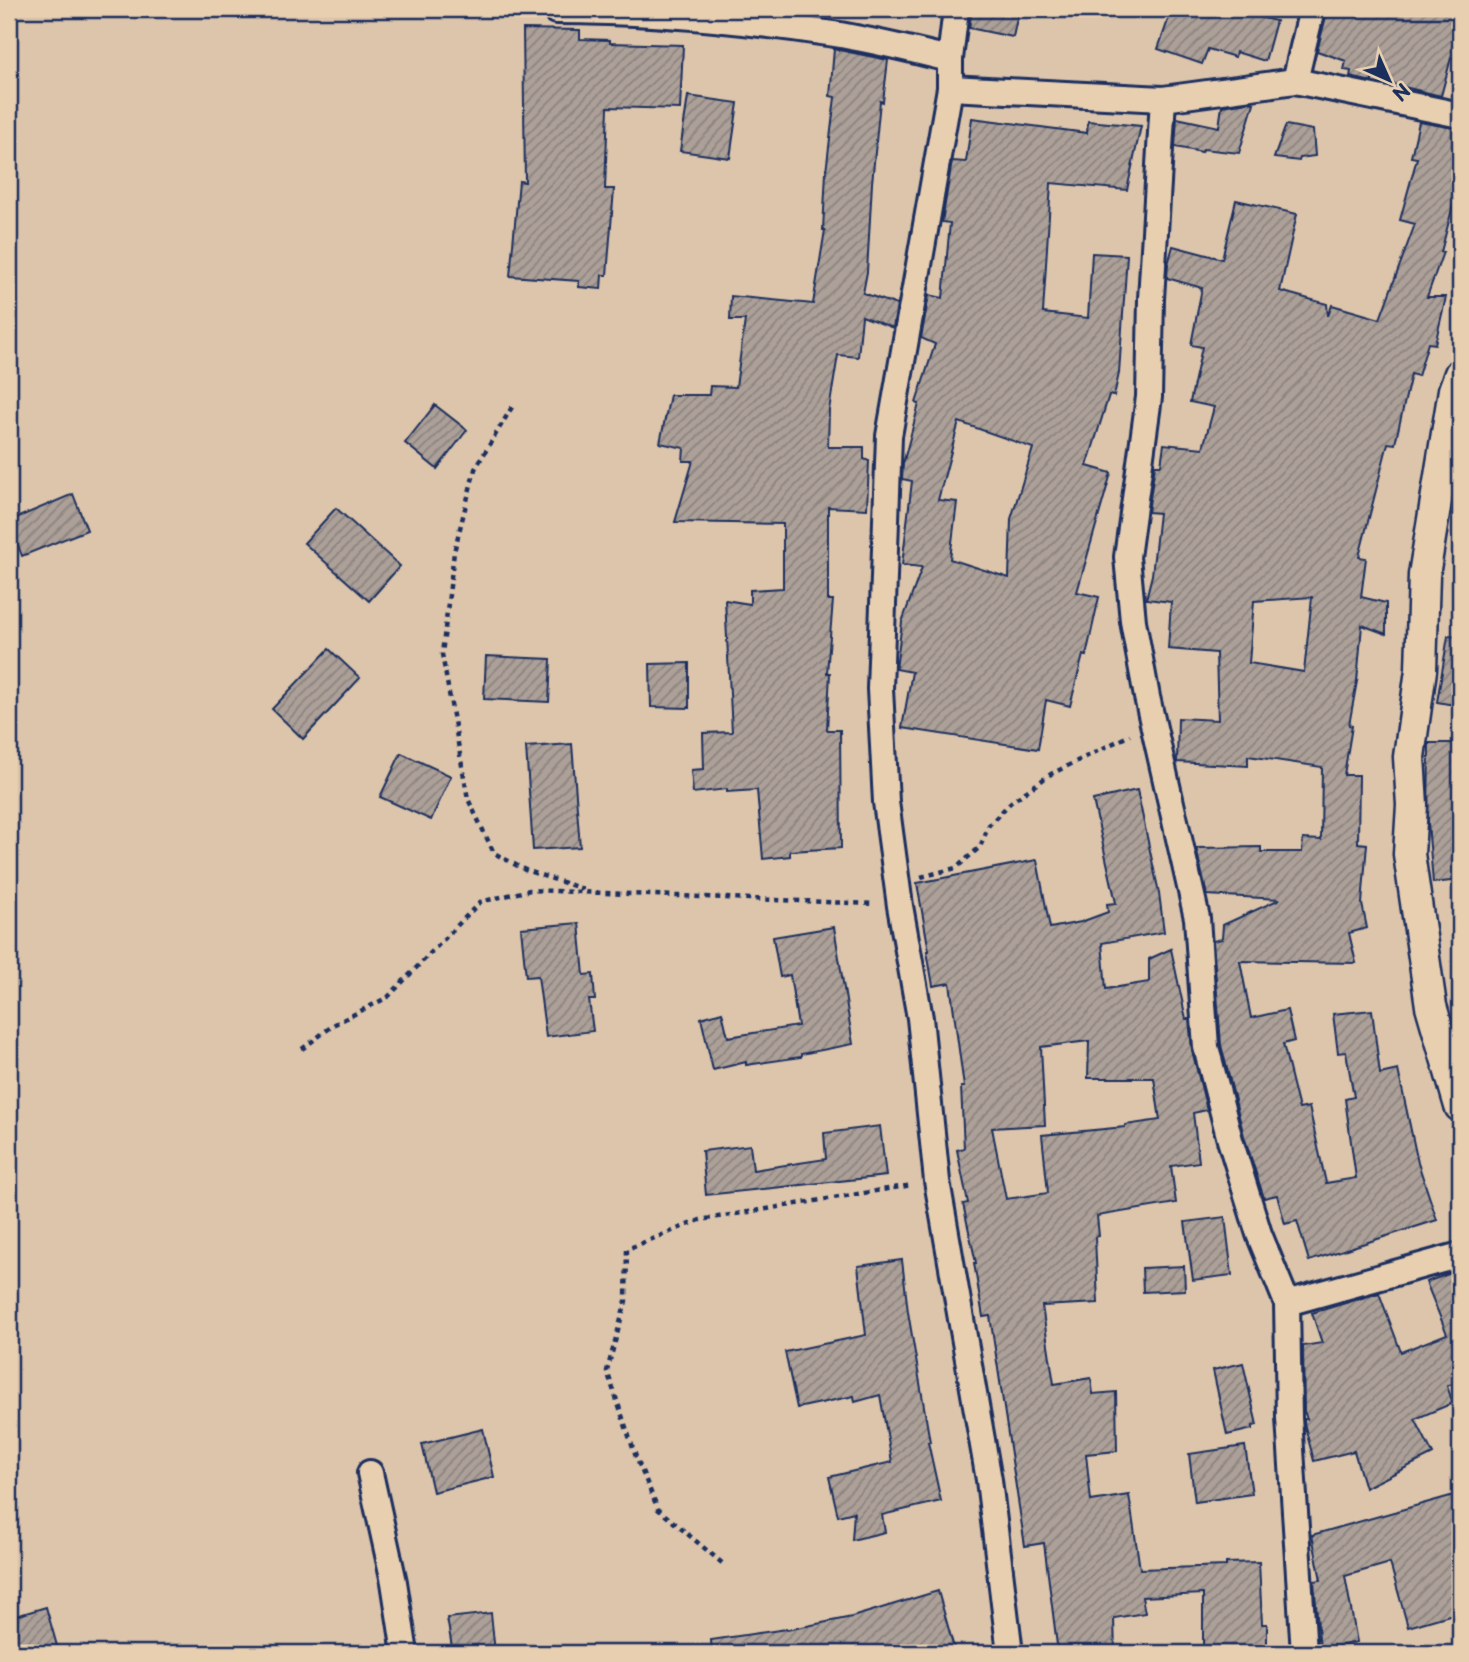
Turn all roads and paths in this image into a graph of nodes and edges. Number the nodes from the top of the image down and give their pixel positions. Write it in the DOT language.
graph roads {
  1 [pos="956,9"];
  2 [pos="1311,9"];
  3 [pos="556,11"];
  4 [pos="950,59"];
  5 [pos="1295,81"];
  6 [pos="950,88"];
  7 [pos="1163,99"];
  8 [pos="1460,115"];
  9 [pos="1458,385"];
  10 [pos="512,407"];
  11 [pos="1153,723"];
  12 [pos="590,892"];
  13 [pos="899,899"];
  14 [pos="302,1049"];
  15 [pos="1460,1106"];
  16 [pos="937,1181"];
  17 [pos="1460,1255"];
  18 [pos="1287,1303"];
  19 [pos="370,1473"];
  20 [pos="722,1563"];
  21 [pos="405,1653"];
  22 [pos="1010,1653"];
  23 [pos="1304,1653"];
  1 -- 4 [label="street"];
  2 -- 5 [label="street"];
  3 -- 4 [label="street"];
  4 -- 6 [label="street"];
  5 -- 7 [label="street"];
  5 -- 8 [label="street"];
  6 -- 7 [label="street"];
  6 -- 13 [label="street"];
  7 -- 11 [label="street"];
  9 -- 15 [label="street"];
  10 -- 12 [label="path"];
  11 -- 13 [label="path"];
  11 -- 18 [label="street"];
  12 -- 13 [label="path"];
  12 -- 14 [label="path"];
  13 -- 16 [label="street"];
  16 -- 20 [label="path"];
  16 -- 22 [label="street"];
  17 -- 18 [label="street"];
  18 -- 23 [label="street"];
  19 -- 21 [label="street"];
}
